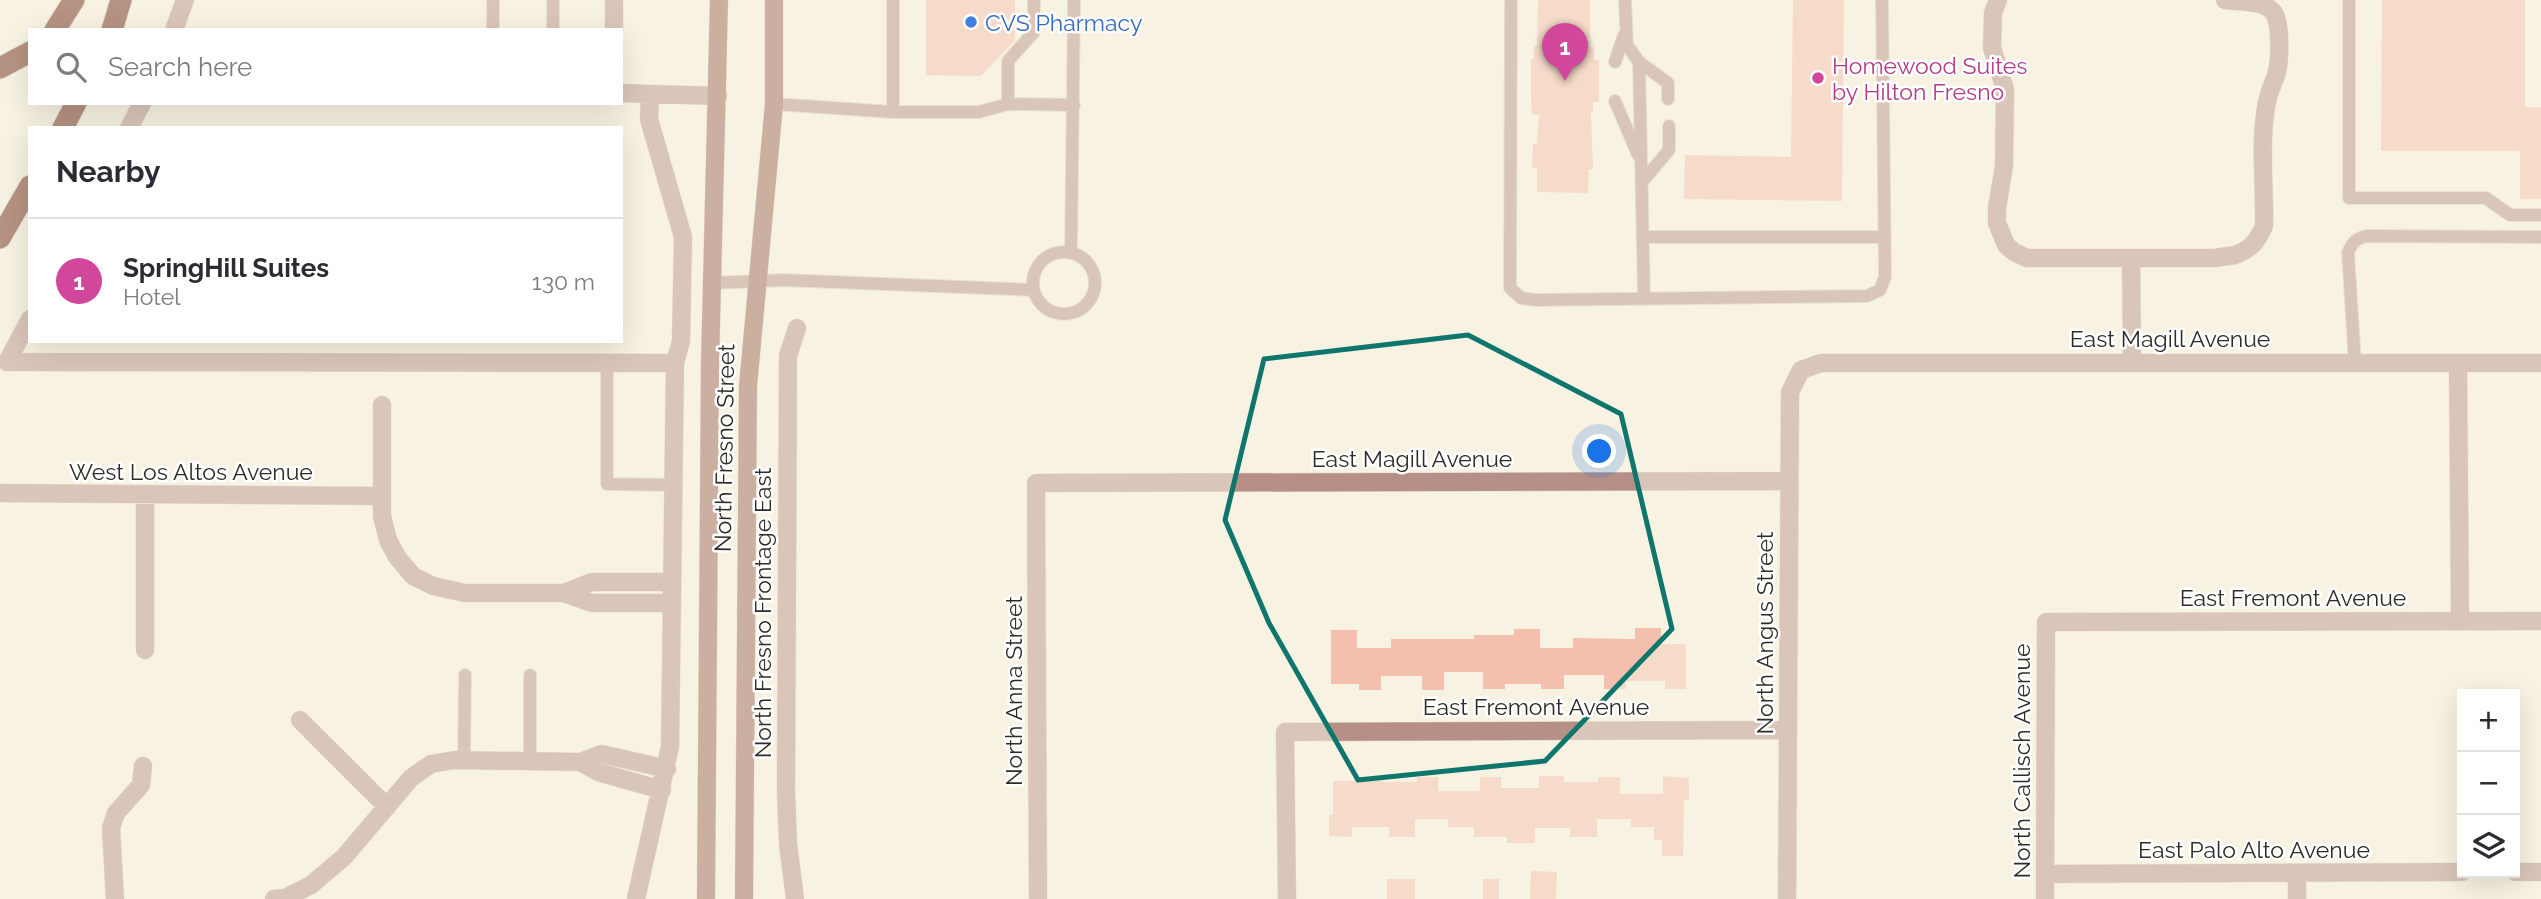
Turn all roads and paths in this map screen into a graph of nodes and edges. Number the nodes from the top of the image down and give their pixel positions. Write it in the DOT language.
graph roads {
  1 [pos="74,0"];
  2 [pos="121,0"];
  3 [pos="185,0"];
  4 [pos="493,0"];
  5 [pos="553,0"];
  6 [pos="614,0"];
  7 [pos="719,0"];
  8 [pos="774,0"];
  9 [pos="893,0"];
  10 [pos="1034,0"];
  11 [pos="1074,0"];
  12 [pos="1511,0"];
  13 [pos="1625,0"];
  14 [pos="1882,0"];
  15 [pos="1998,0"];
  16 [pos="2225,0"];
  17 [pos="2349,0"];
  18 [pos="56,28"];
  19 [pos="113,28"];
  20 [pos="175,28"];
  21 [pos="493,28"];
  22 [pos="553,28"];
  23 [pos="614,28"];
  24 [pos="1627,28"];
  25 [pos="28,53"];
  26 [pos="1615,62"];
  27 [pos="1639,62"];
  28 [pos="0,68"];
  29 [pos="623,93"];
  30 [pos="650,94"];
  31 [pos="718,96"];
  32 [pos="1668,99"];
  33 [pos="1615,101"];
  34 [pos="774,104"];
  35 [pos="1008,104"];
  36 [pos="75,105"];
  37 [pos="141,105"];
  38 [pos="1074,105"];
  39 [pos="893,113"];
  40 [pos="63,126"];
  41 [pos="130,126"];
  42 [pos="1669,126"];
  43 [pos="1641,162"];
  44 [pos="1642,182"];
  45 [pos="28,190"];
  46 [pos="2541,215"];
  47 [pos="1643,237"];
  48 [pos="1885,237"];
  49 [pos="2541,237"];
  50 [pos="0,239"];
  51 [pos="1071,253"];
  52 [pos="2131,258"];
  53 [pos="757,281"];
  54 [pos="712,283"];
  55 [pos="1034,290"];
  56 [pos="1644,297"];
  57 [pos="28,323"];
  58 [pos="797,328"];
  59 [pos="607,362"];
  60 [pos="675,363"];
  61 [pos="2132,363"];
  62 [pos="2355,363"];
  63 [pos="2458,363"];
  64 [pos="2541,363"];
  65 [pos="1801,370"];
  66 [pos="382,405"];
  67 [pos="1789,481"];
  68 [pos="1036,483"];
  69 [pos="674,485"];
  70 [pos="0,493"];
  71 [pos="145,496"];
  72 [pos="381,496"];
  73 [pos="672,582"];
  74 [pos="564,593"];
  75 [pos="671,603"];
  76 [pos="2460,621"];
  77 [pos="2541,621"];
  78 [pos="2046,622"];
  79 [pos="145,650"];
  80 [pos="465,676"];
  81 [pos="530,676"];
  82 [pos="299,720"];
  83 [pos="1788,730"];
  84 [pos="464,760"];
  85 [pos="530,761"];
  86 [pos="580,762"];
  87 [pos="143,766"];
  88 [pos="667,769"];
  89 [pos="662,790"];
  90 [pos="387,807"];
  91 [pos="2457,872"];
  92 [pos="2520,872"];
  93 [pos="2541,872"];
  94 [pos="2297,873"];
  95 [pos="2045,874"];
  96 [pos="116,899"];
  97 [pos="274,899"];
  98 [pos="636,899"];
  99 [pos="706,899"];
  100 [pos="744,899"];
  101 [pos="795,899"];
  102 [pos="1038,899"];
  103 [pos="1287,899"];
  104 [pos="1787,899"];
  105 [pos="2045,899"];
  106 [pos="2297,899"];
  1 -- 18 [label="highway"];
  2 -- 19 [label="highway"];
  3 -- 20 [label="street"];
  4 -- 21 [label="lane"];
  5 -- 22 [label="lane"];
  6 -- 23 [label="street"];
  7 -- 31 [label="main road, North Fresno Street"];
  8 -- 34 [label="main road, North Fresno Street"];
  9 -- 39 [label="lane"];
  10 -- 35 [label="lane"];
  11 -- 38 [label="lane"];
  12 -- 56 [label="lane"];
  13 -- 24 [label="lane"];
  14 -- 48 [label="lane"];
  15 -- 52 [label="street"];
  16 -- 52 [label="street"];
  17 -- 46 [label="lane"];
  24 -- 26 [label="lane"];
  24 -- 27 [label="lane"];
  25 -- 28 [label="highway"];
  27 -- 32 [label="lane"];
  27 -- 43 [label="lane"];
  29 -- 30 [label="street"];
  30 -- 31 [label="street"];
  30 -- 60 [label="street"];
  31 -- 54 [label="main road, North Fresno Street"];
  33 -- 43 [label="lane"];
  34 -- 39 [label="lane"];
  34 -- 53 [label="main road, North Fresno Street"];
  35 -- 38 [label="lane"];
  35 -- 39 [label="lane"];
  36 -- 40 [label="highway"];
  37 -- 41 [label="street"];
  38 -- 51 [label="lane"];
  42 -- 44 [label="lane"];
  43 -- 44 [label="lane"];
  44 -- 47 [label="lane"];
  45 -- 50 [label="highway"];
  47 -- 48 [label="lane"];
  47 -- 56 [label="lane"];
  48 -- 56 [label="lane"];
  49 -- 62 [label="lane"];
  51 -- 55 [label="lane"];
  51 -- 55 [label="lane"];
  52 -- 61 [label="street"];
  53 -- 54 [label="lane"];
  53 -- 55 [label="lane"];
  53 -- 100 [label="main road, North Fresno Street"];
  54 -- 99 [label="main road, North Fresno Street"];
  57 -- 59 [label="street"];
  58 -- 101 [label="street, North Fresno Frontage East"];
  59 -- 60 [label="street"];
  59 -- 69 [label="lane"];
  60 -- 69 [label="street"];
  61 -- 62 [label="street, East Magill Avenue"];
  61 -- 65 [label="street, East Magill Avenue"];
  62 -- 63 [label="street, East Magill Avenue"];
  63 -- 64 [label="street, East Magill Avenue"];
  63 -- 76 [label="street"];
  65 -- 67 [label="street, North Angus Street"];
  66 -- 72 [label="street"];
  67 -- 68 [label="street, East Magill Avenue"];
  67 -- 83 [label="street, North Angus Street"];
  68 -- 102 [label="street, North Anna Street"];
  69 -- 73 [label="street"];
  70 -- 71 [label="street, West Los Altos Avenue"];
  71 -- 72 [label="street, West Los Altos Avenue"];
  71 -- 79 [label="street"];
  72 -- 74 [label="street"];
  73 -- 74 [label="street"];
  73 -- 75 [label="street"];
  74 -- 75 [label="street"];
  75 -- 88 [label="street"];
  76 -- 77 [label="street, East Fremont Avenue"];
  76 -- 78 [label="street, East Fremont Avenue"];
  78 -- 95 [label="street, North Callisch Avenue"];
  80 -- 84 [label="lane"];
  81 -- 85 [label="lane"];
  82 -- 90 [label="street"];
  83 -- 103 [label="street, East Fremont Avenue"];
  83 -- 104 [label="street, North Angus Street"];
  84 -- 85 [label="street"];
  84 -- 90 [label="street"];
  85 -- 86 [label="street"];
  86 -- 88 [label="street"];
  86 -- 89 [label="street"];
  87 -- 96 [label="street"];
  88 -- 89 [label="street"];
  89 -- 98 [label="street"];
  90 -- 97 [label="street"];
  91 -- 94 [label="street, East Palo Alto Avenue"];
  92 -- 93 [label="street"];
  94 -- 95 [label="street, East Palo Alto Avenue"];
  94 -- 106 [label="street"];
  95 -- 105 [label="street, North Callisch Avenue"];
}
